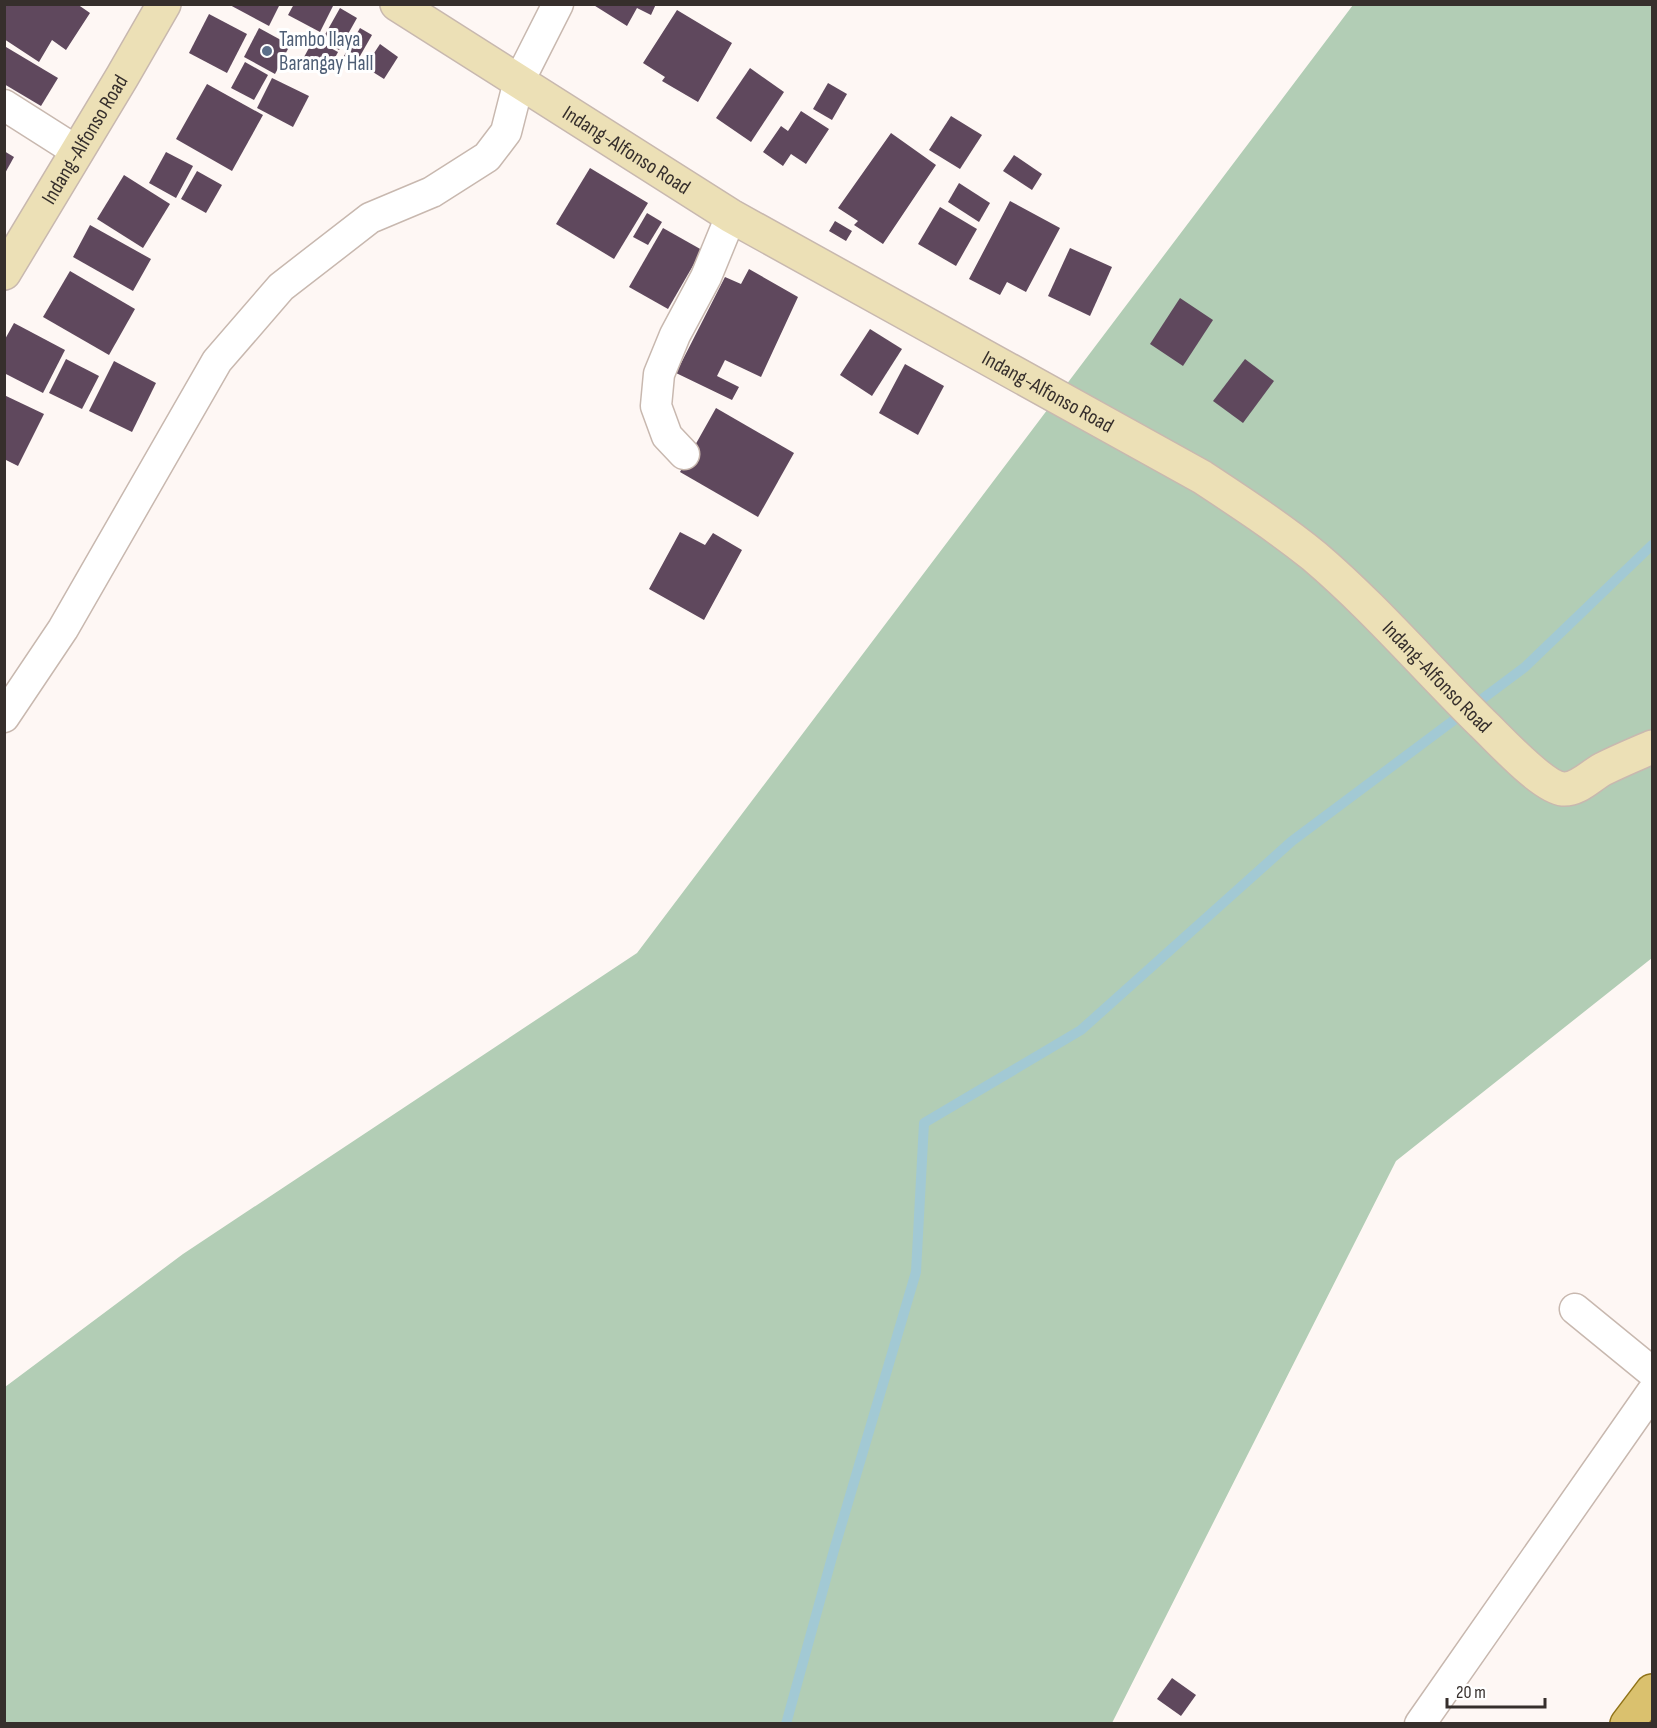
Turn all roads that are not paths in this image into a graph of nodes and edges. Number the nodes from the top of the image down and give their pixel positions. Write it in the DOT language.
graph roads {
  1 [pos="164,4"];
  2 [pos="397,4"];
  3 [pos="558,4"];
  4 [pos="519,81"];
  5 [pos="4,105"];
  6 [pos="78,152"];
  7 [pos="731,216"];
  8 [pos="4,273"];
  9 [pos="684,454"];
  10 [pos="4,717"];
  11 [pos="1653,747"];
  12 [pos="1575,1309"];
  13 [pos="1653,1372"];
  14 [pos="1653,1392"];
  15 [pos="1653,1691"];
  16 [pos="1420,1724"];
  17 [pos="1627,1724"];
  1 -- 6 [label="main road, Indang-Alfonso Road"];
  2 -- 4 [label="main road, Indang-Alfonso Road"];
  3 -- 4 [label="street"];
  4 -- 7 [label="main road, Indang-Alfonso Road"];
  4 -- 10 [label="street"];
  5 -- 6 [label="street"];
  6 -- 8 [label="main road, Indang-Alfonso Road"];
  7 -- 9 [label="street"];
  7 -- 11 [label="main road, Indang-Alfonso Road"];
  12 -- 13 [label="street"];
  14 -- 16 [label="street"];
  15 -- 17 [label="main road"];
}
